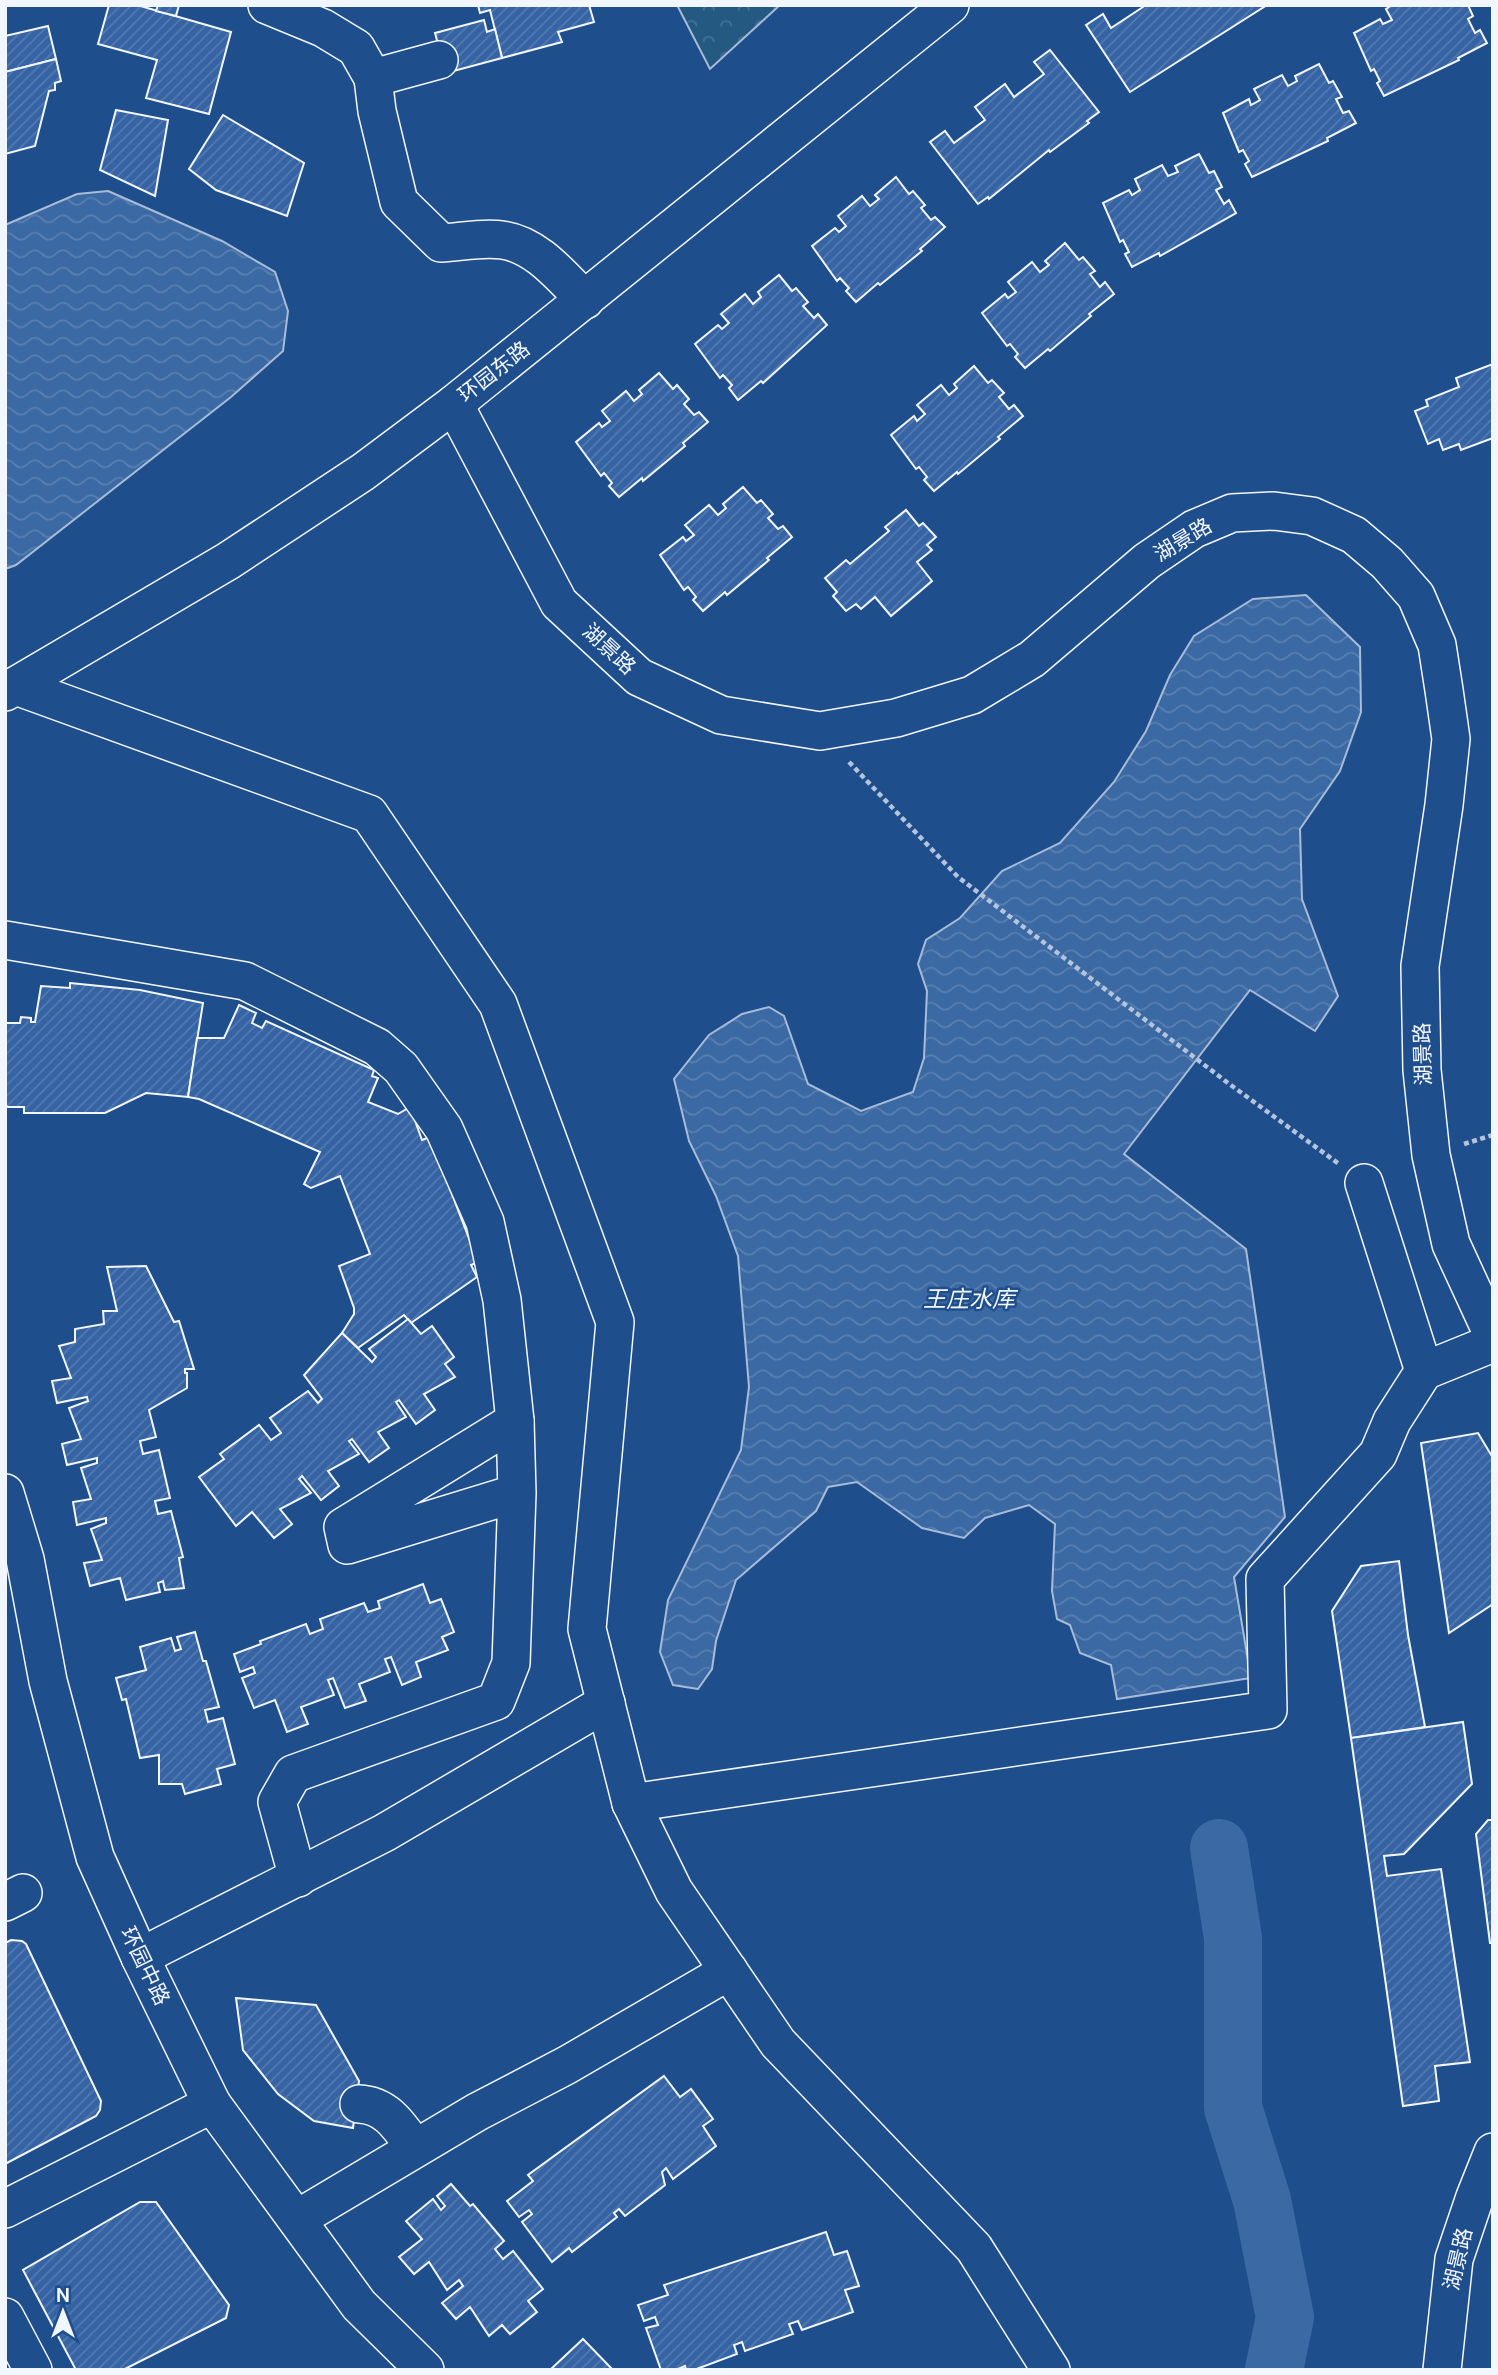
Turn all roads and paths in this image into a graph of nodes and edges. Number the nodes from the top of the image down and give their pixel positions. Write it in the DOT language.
graph roads {
  1 [pos="267,5"];
  2 [pos="950,5"];
  3 [pos="439,60"];
  4 [pos="373,78"];
  5 [pos="585,300"];
  6 [pos="454,404"];
  7 [pos="11,690"];
  8 [pos="820,731"];
  9 [pos="5,940"];
  10 [pos="1493,1135"];
  11 [pos="1431,1155"];
  12 [pos="1364,1183"];
  13 [pos="1493,1335"];
  14 [pos="1493,1343"];
  15 [pos="1424,1371"];
  16 [pos="515,1421"];
  17 [pos="5,1493"];
  18 [pos="517,1493"];
  19 [pos="606,1703"];
  20 [pos="631,1803"];
  21 [pos="298,1878"];
  22 [pos="140,1957"];
  23 [pos="729,1971"];
  24 [pos="212,2104"];
  25 [pos="359,2104"];
  26 [pos="415,2148"];
  27 [pos="1493,2152"];
  28 [pos="5,2209"];
  29 [pos="297,2219"];
  30 [pos="5,2317"];
  31 [pos="33,2370"];
  32 [pos="425,2370"];
  33 [pos="1051,2370"];
  34 [pos="1442,2370"];
  1 -- 4 [label="street"];
  2 -- 5 [label="street, 环园东路"];
  3 -- 4 [label="street"];
  4 -- 5 [label="street"];
  5 -- 6 [label="street, 环园东路"];
  6 -- 7 [label="street, 环园东路"];
  6 -- 8 [label="street, 湖景路"];
  7 -- 19 [label="street"];
  8 -- 11 [label="street, 湖景路"];
  8 -- 12 [label="path"];
  9 -- 16 [label="street"];
  10 -- 11 [label="path"];
  11 -- 13 [label="street, 湖景路"];
  12 -- 15 [label="street"];
  14 -- 15 [label="street"];
  15 -- 20 [label="street"];
  16 -- 18 [label="street"];
  16 -- 18 [label="street"];
  17 -- 22 [label="street, 环园中路"];
  18 -- 21 [label="street"];
  19 -- 20 [label="street"];
  19 -- 21 [label="street"];
  20 -- 23 [label="street"];
  21 -- 22 [label="street"];
  22 -- 24 [label="street, 环园中路"];
  23 -- 26 [label="street"];
  23 -- 33 [label="street"];
  24 -- 28 [label="street"];
  24 -- 29 [label="street, 环园中路"];
  25 -- 26 [label="street"];
  26 -- 29 [label="street"];
  27 -- 34 [label="street, 湖景路"];
  29 -- 32 [label="street, 环园中路"];
  30 -- 31 [label="street"];
}
